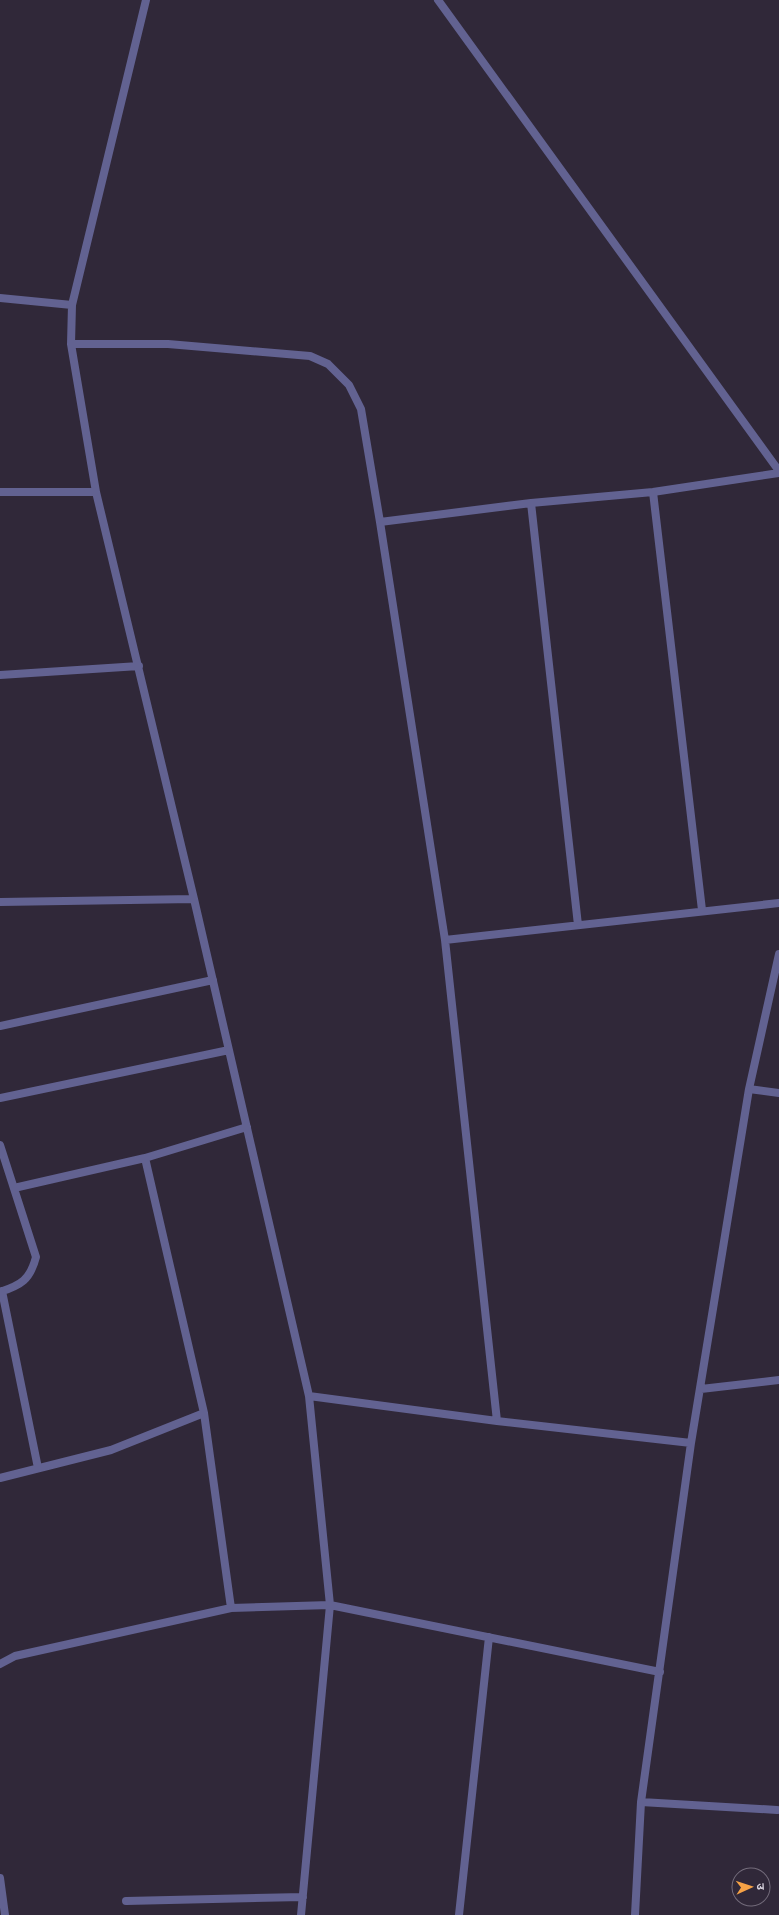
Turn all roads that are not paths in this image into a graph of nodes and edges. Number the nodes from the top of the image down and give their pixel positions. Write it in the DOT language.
graph roads {
  1 [pos="146,0"];
  2 [pos="438,0"];
  3 [pos="0,298"];
  4 [pos="72,305"];
  5 [pos="71,344"];
  6 [pos="779,472"];
  7 [pos="0,492"];
  8 [pos="96,492"];
  9 [pos="653,492"];
  10 [pos="531,503"];
  11 [pos="380,522"];
  12 [pos="139,666"];
  13 [pos="0,675"];
  14 [pos="194,899"];
  15 [pos="0,902"];
  16 [pos="779,902"];
  17 [pos="702,910"];
  18 [pos="578,925"];
  19 [pos="445,940"];
  20 [pos="779,954"];
  21 [pos="213,980"];
  22 [pos="0,1026"];
  23 [pos="230,1050"];
  24 [pos="749,1089"];
  25 [pos="779,1093"];
  26 [pos="0,1098"];
  27 [pos="247,1127"];
  28 [pos="0,1145"];
  29 [pos="145,1158"];
  30 [pos="14,1188"];
  31 [pos="1,1292"];
  32 [pos="779,1380"];
  33 [pos="701,1389"];
  34 [pos="309,1396"];
  35 [pos="204,1413"];
  36 [pos="497,1421"];
  37 [pos="691,1443"];
  38 [pos="38,1468"];
  39 [pos="0,1478"];
  40 [pos="330,1605"];
  41 [pos="231,1608"];
  42 [pos="489,1637"];
  43 [pos="0,1664"];
  44 [pos="660,1672"];
  45 [pos="641,1802"];
  46 [pos="777,1810"];
  47 [pos="0,1878"];
  48 [pos="303,1897"];
  49 [pos="126,1901"];
  50 [pos="5,1915"];
  51 [pos="301,1915"];
  52 [pos="459,1915"];
  53 [pos="635,1915"];
  1 -- 4 [label="street"];
  2 -- 6 [label="street"];
  3 -- 4 [label="street"];
  4 -- 5 [label="street"];
  5 -- 8 [label="street"];
  5 -- 11 [label="street"];
  6 -- 9 [label="street"];
  7 -- 8 [label="street"];
  8 -- 12 [label="street"];
  9 -- 10 [label="street"];
  9 -- 17 [label="street"];
  10 -- 11 [label="street"];
  10 -- 18 [label="street"];
  11 -- 19 [label="street"];
  12 -- 13 [label="street"];
  12 -- 14 [label="street"];
  14 -- 15 [label="street"];
  14 -- 21 [label="street"];
  16 -- 17 [label="street"];
  17 -- 18 [label="street"];
  18 -- 19 [label="street"];
  19 -- 36 [label="street"];
  20 -- 24 [label="street"];
  21 -- 22 [label="street"];
  21 -- 23 [label="street"];
  23 -- 26 [label="street"];
  23 -- 27 [label="street"];
  24 -- 25 [label="street"];
  24 -- 33 [label="street"];
  27 -- 29 [label="street"];
  27 -- 34 [label="street"];
  28 -- 30 [label="street"];
  29 -- 30 [label="street"];
  29 -- 35 [label="street"];
  30 -- 31 [label="street"];
  31 -- 38 [label="street"];
  32 -- 33 [label="street"];
  33 -- 37 [label="street"];
  34 -- 36 [label="street"];
  34 -- 40 [label="street"];
  35 -- 38 [label="street"];
  35 -- 41 [label="street"];
  36 -- 37 [label="street"];
  37 -- 44 [label="street"];
  38 -- 39 [label="street"];
  40 -- 41 [label="street"];
  40 -- 42 [label="street"];
  40 -- 48 [label="street"];
  41 -- 43 [label="street"];
  42 -- 44 [label="street"];
  42 -- 52 [label="street"];
  44 -- 45 [label="street"];
  45 -- 46 [label="street"];
  45 -- 53 [label="street"];
  47 -- 50 [label="street"];
  48 -- 49 [label="street"];
  48 -- 51 [label="street"];
}
